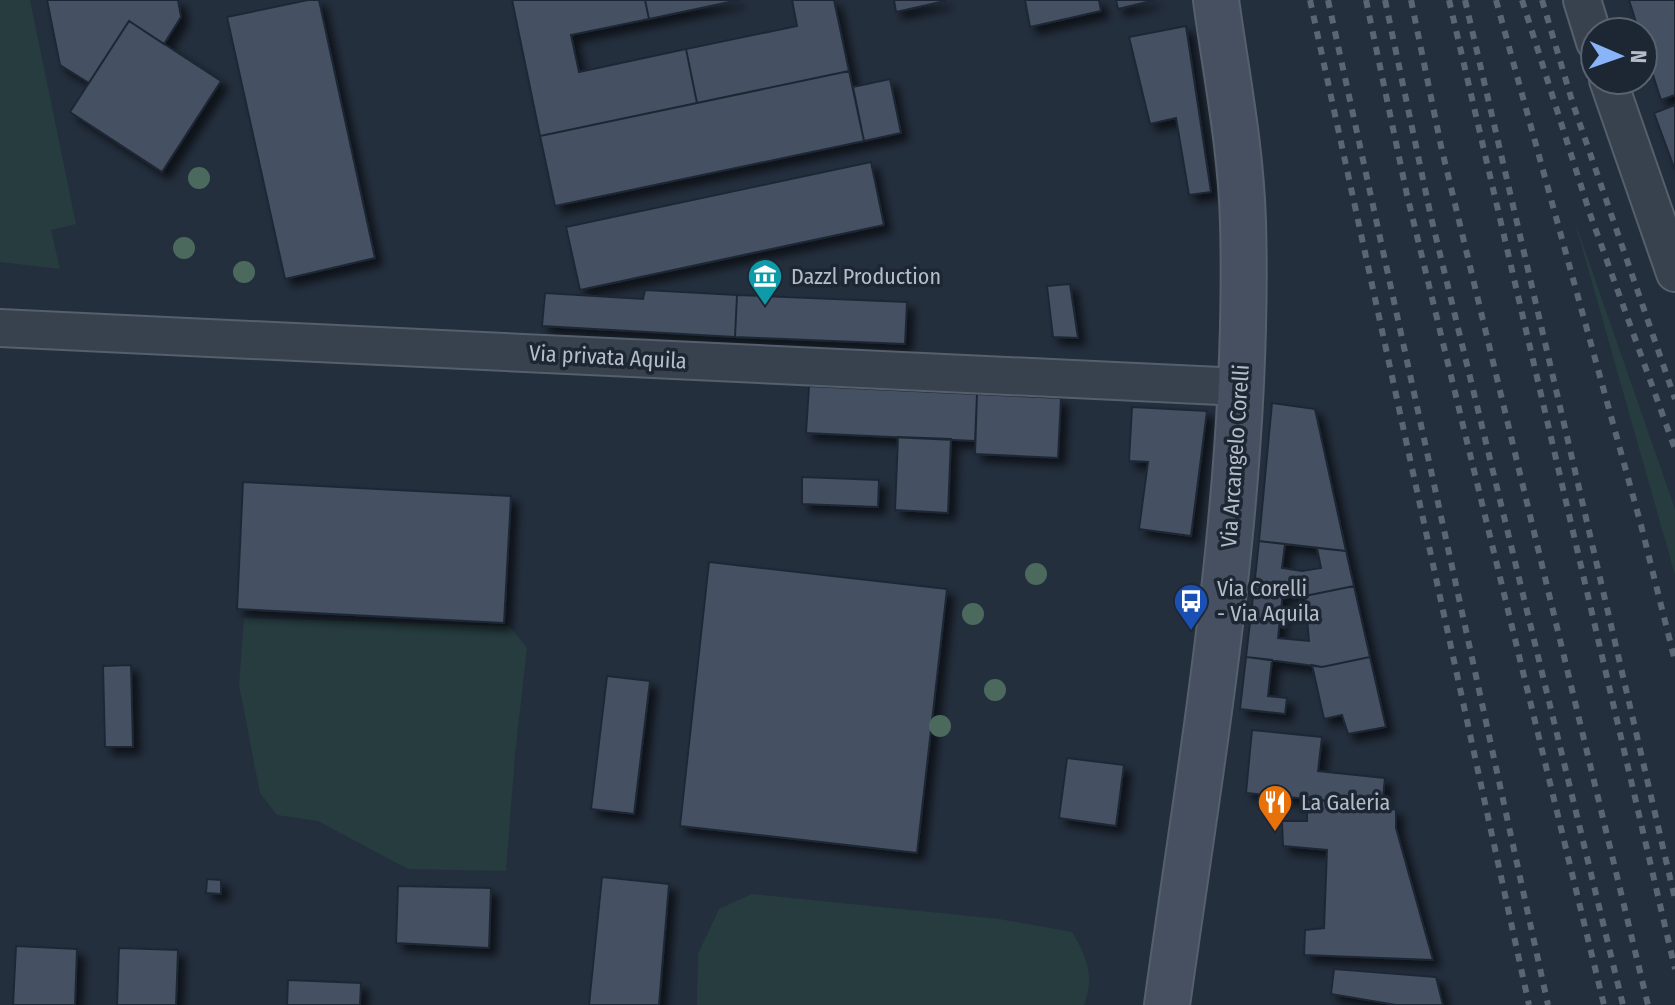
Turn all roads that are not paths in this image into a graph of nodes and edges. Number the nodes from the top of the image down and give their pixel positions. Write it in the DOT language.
graph roads {
  1 [pos="1216,0"];
  2 [pos="1614,96"];
  3 [pos="1675,273"];
  4 [pos="0,328"];
  5 [pos="1228,386"];
  6 [pos="1167,1005"];
  1 -- 5 [label="street, Via Arcangelo Corelli"];
  2 -- 3 [label="street"];
  4 -- 5 [label="street, Via privata Aquila"];
  5 -- 6 [label="street, Via Arcangelo Corelli"];
}
